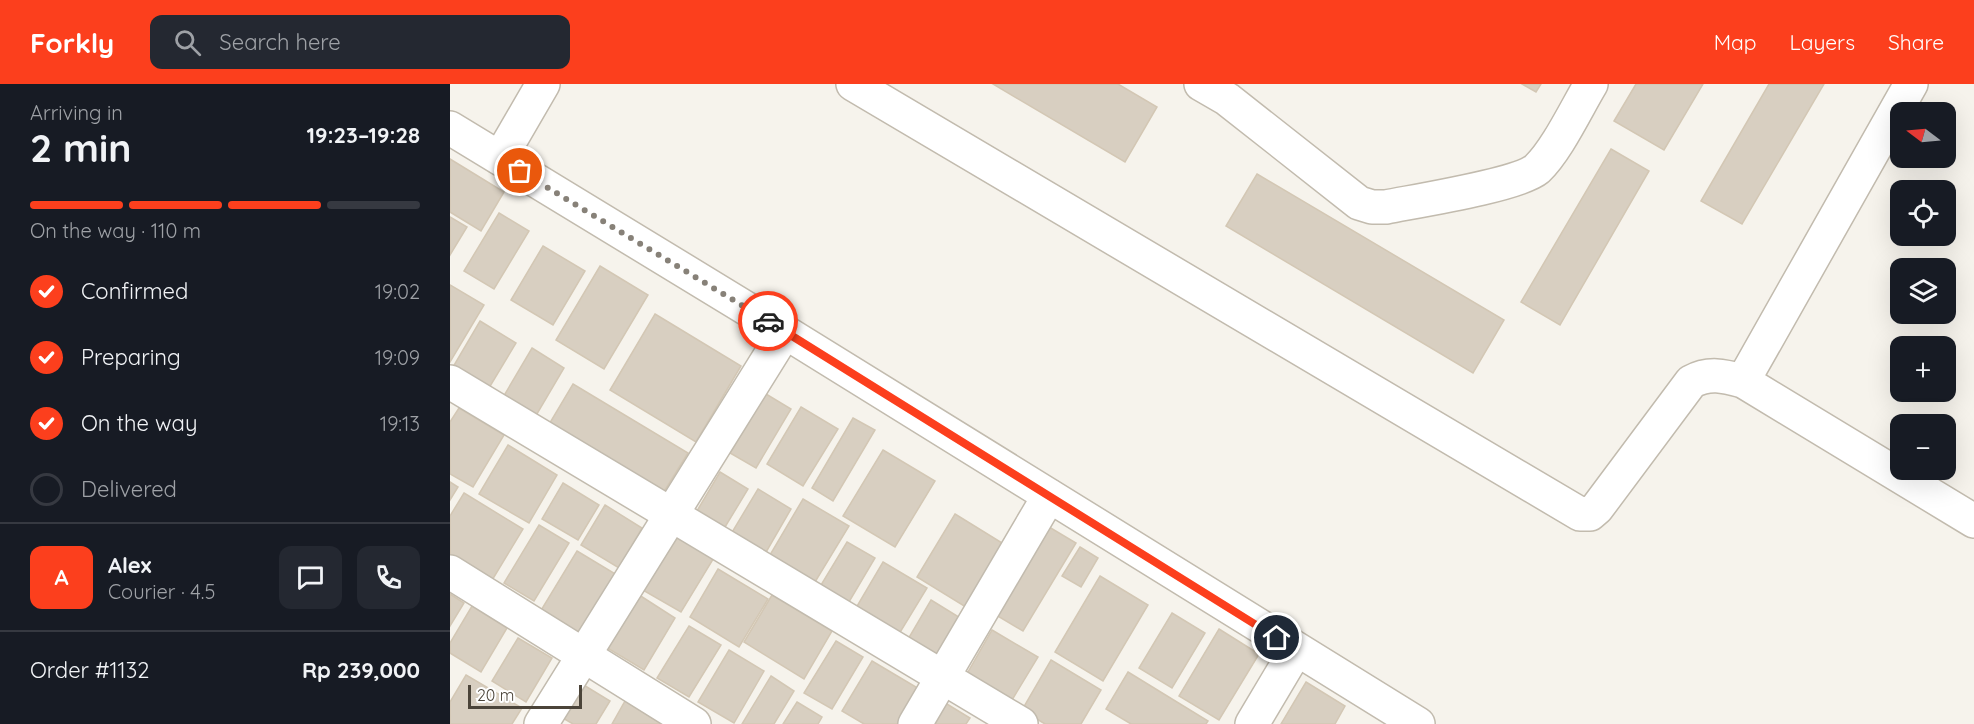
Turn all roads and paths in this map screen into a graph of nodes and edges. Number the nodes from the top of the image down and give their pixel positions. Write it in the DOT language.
graph roads {
  1 [pos="543,84"];
  2 [pos="853,84"];
  3 [pos="1591,84"];
  4 [pos="1911,84"];
  5 [pos="1221,89"];
  6 [pos="450,128"];
  7 [pos="500,158"];
  8 [pos="785,332"];
  9 [pos="1743,381"];
  10 [pos="450,382"];
  11 [pos="1049,496"];
  12 [pos="672,515"];
  13 [pos="1974,521"];
  14 [pos="450,572"];
  15 [pos="1296,650"];
  16 [pos="584,655"];
  17 [pos="944,678"];
  18 [pos="541,724"];
  19 [pos="694,724"];
  20 [pos="915,724"];
  21 [pos="1021,724"];
  22 [pos="1252,724"];
  23 [pos="1418,724"];
  1 -- 7 [label="street"];
  2 -- 9 [label="street"];
  3 -- 5 [label="street"];
  4 -- 9 [label="street"];
  6 -- 7 [label="street"];
  7 -- 8 [label="street"];
  8 -- 11 [label="street"];
  8 -- 12 [label="street"];
  9 -- 13 [label="street"];
  10 -- 12 [label="street"];
  11 -- 15 [label="street"];
  11 -- 17 [label="street"];
  12 -- 16 [label="street"];
  12 -- 17 [label="street"];
  14 -- 16 [label="street"];
  15 -- 22 [label="street"];
  15 -- 23 [label="street"];
  16 -- 18 [label="street"];
  16 -- 19 [label="street"];
  17 -- 20 [label="street"];
  17 -- 21 [label="street"];
}
